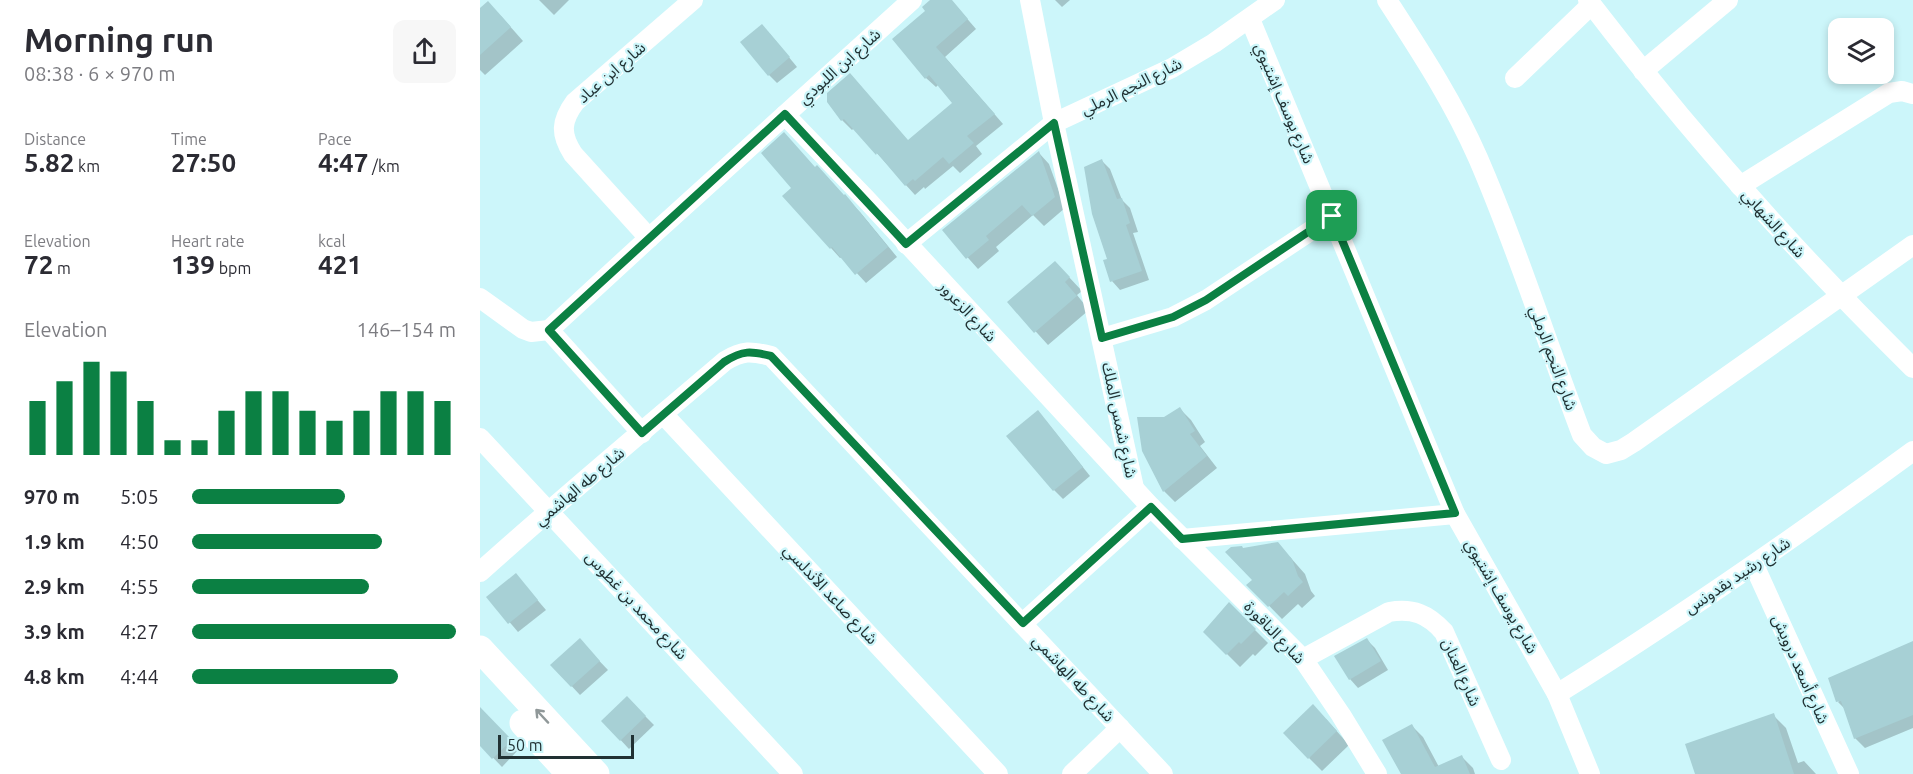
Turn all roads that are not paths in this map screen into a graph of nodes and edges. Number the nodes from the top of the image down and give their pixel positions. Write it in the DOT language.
graph roads {
  1 [pos="693,0"];
  2 [pos="912,0"];
  3 [pos="1030,0"];
  4 [pos="1275,0"];
  5 [pos="1387,0"];
  6 [pos="1728,0"];
  7 [pos="1589,2"];
  8 [pos="1250,19"];
  9 [pos="1643,71"];
  10 [pos="1515,78"];
  11 [pos="1913,94"];
  12 [pos="785,114"];
  13 [pos="1054,123"];
  14 [pos="1740,186"];
  15 [pos="1332,216"];
  16 [pos="649,238"];
  17 [pos="906,244"];
  18 [pos="1913,245"];
  19 [pos="1841,297"];
  20 [pos="480,298"];
  21 [pos="549,330"];
  22 [pos="1102,338"];
  23 [pos="1913,368"];
  24 [pos="663,414"];
  25 [pos="642,433"];
  26 [pos="480,438"];
  27 [pos="1913,451"];
  28 [pos="1134,488"];
  29 [pos="1151,507"];
  30 [pos="549,510"];
  31 [pos="1455,513"];
  32 [pos="1182,539"];
  33 [pos="1754,565"];
  34 [pos="480,572"];
  35 [pos="1023,623"];
  36 [pos="480,649"];
  37 [pos="1303,659"];
  38 [pos="480,675"];
  39 [pos="1557,694"];
  40 [pos="1120,728"];
  41 [pos="1501,760"];
  42 [pos="570,774"];
  43 [pos="596,774"];
  44 [pos="793,774"];
  45 [pos="998,774"];
  46 [pos="1072,774"];
  47 [pos="1163,774"];
  48 [pos="1377,774"];
  49 [pos="1590,774"];
  50 [pos="1849,774"];
  1 -- 16 [label="street, شارع ابن عباد"];
  2 -- 12 [label="street, شارع ابن اللبودي"];
  3 -- 13 [label="street, شارع شمس الملك"];
  4 -- 8 [label="street, شارع النجم الرملي"];
  5 -- 19 [label="street, شارع النجم الرملي"];
  6 -- 9 [label="street"];
  7 -- 9 [label="street, شارع الشهابي"];
  7 -- 10 [label="street"];
  8 -- 13 [label="street, شارع النجم الرملي"];
  8 -- 15 [label="street, شارع يوسف إشتيوي"];
  9 -- 14 [label="street, شارع الشهابي"];
  11 -- 14 [label="street"];
  12 -- 16 [label="street, شارع ابن اللبودي"];
  12 -- 17 [label="street, شارع الزعرور"];
  13 -- 17 [label="street, شارع النجم الرملي"];
  13 -- 22 [label="street, شارع شمس الملك"];
  14 -- 19 [label="street, شارع الشهابي"];
  15 -- 22 [label="street"];
  15 -- 31 [label="street, شارع يوسف إشتيوي"];
  16 -- 21 [label="street, شارع ابن اللبودي"];
  17 -- 28 [label="street, شارع الزعرور"];
  18 -- 19 [label="street, شارع النجم الرملي"];
  19 -- 23 [label="street, شارع الشهابي"];
  20 -- 21 [label="street"];
  21 -- 25 [label="street"];
  22 -- 28 [label="street, شارع شمس الملك"];
  24 -- 25 [label="street, شارع طه الهاشمي"];
  24 -- 35 [label="street, شارع طه الهاشمي"];
  24 -- 45 [label="street, شارع صاعد الأندلسي"];
  25 -- 30 [label="street, شارع طه الهاشمي"];
  26 -- 30 [label="street, شارع محمد بن غطوس"];
  27 -- 33 [label="street, شارع رشيد بقدونس"];
  28 -- 29 [label="street, شارع الزعرور"];
  29 -- 32 [label="street, شارع الناقورة"];
  29 -- 35 [label="street"];
  30 -- 34 [label="street, شارع طه الهاشمي"];
  30 -- 44 [label="street, شارع محمد بن غطوس"];
  31 -- 32 [label="street"];
  31 -- 39 [label="street, شارع يوسف إشتيوي"];
  32 -- 37 [label="street, شارع الناقورة"];
  33 -- 39 [label="street, شارع رشيد بقدونس"];
  33 -- 50 [label="street, شارع أسعد درويش"];
  35 -- 40 [label="street, شارع طه الهاشمي"];
  43 -- 36 [label="street, one-way"];
  37 -- 41 [label="street, شارع العنان"];
  37 -- 48 [label="street, شارع الناقورة"];
  38 -- 42 [label="street"];
  39 -- 49 [label="street, شارع يوسف إشتيوي"];
  40 -- 46 [label="street"];
  40 -- 47 [label="street, شارع طه الهاشمي"];
}
